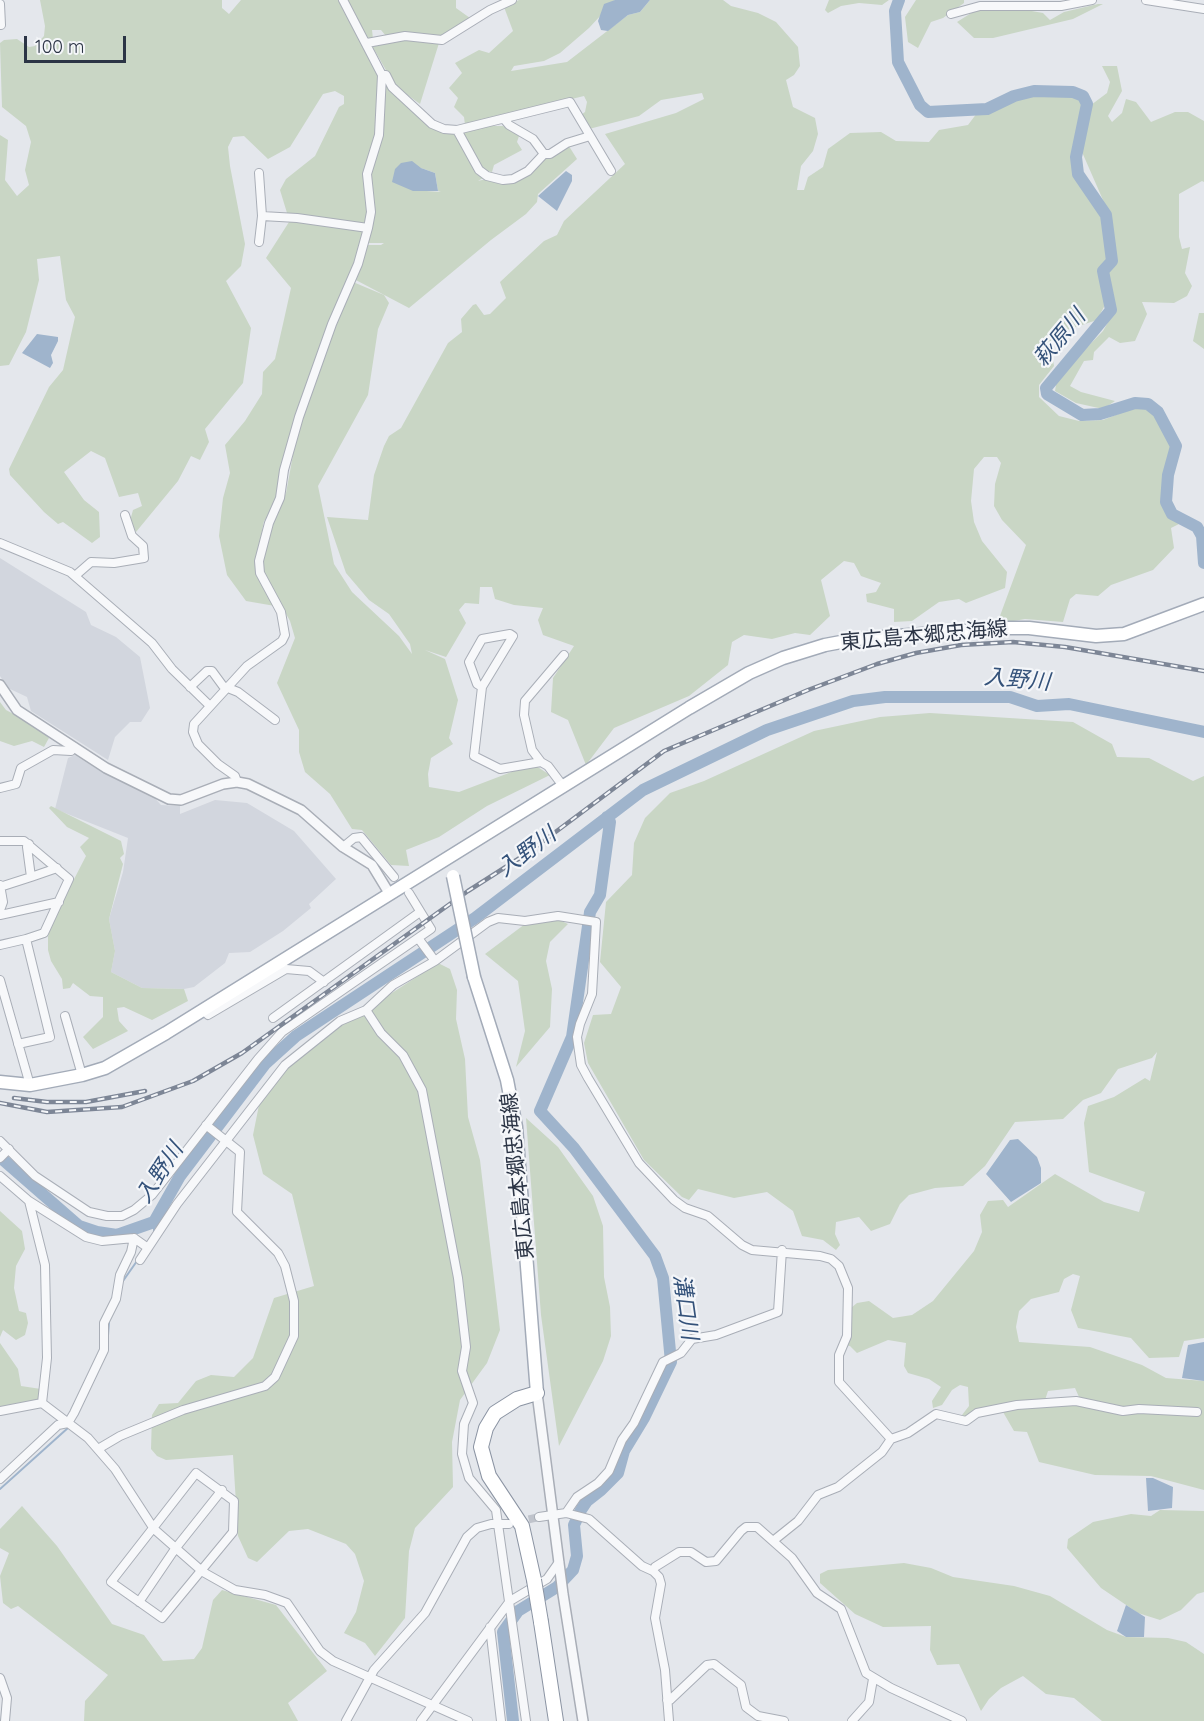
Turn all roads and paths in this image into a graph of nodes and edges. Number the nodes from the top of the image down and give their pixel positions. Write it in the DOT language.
graph roads {
  1 [pos="343,0"];
  2 [pos="512,0"];
  3 [pos="1092,0"];
  4 [pos="1146,0"];
  5 [pos="0,2"];
  6 [pos="1204,9"];
  7 [pos="951,14"];
  8 [pos="1,25"];
  9 [pos="367,43"];
  10 [pos="382,75"];
  11 [pos="504,119"];
  12 [pos="457,130"];
  13 [pos="590,136"];
  14 [pos="544,154"];
  15 [pos="611,171"];
  16 [pos="259,173"];
  17 [pos="262,216"];
  18 [pos="368,228"];
  19 [pos="259,242"];
  20 [pos="125,514"];
  21 [pos="0,543"];
  22 [pos="75,576"];
  23 [pos="1204,604"];
  24 [pos="564,655"];
  25 [pos="0,685"];
  26 [pos="190,687"];
  27 [pos="226,687"];
  28 [pos="482,687"];
  29 [pos="209,705"];
  30 [pos="275,720"];
  31 [pos="74,747"];
  32 [pos="541,762"];
  33 [pos="237,782"];
  34 [pos="563,786"];
  35 [pos="0,788"];
  36 [pos="0,842"];
  37 [pos="29,844"];
  38 [pos="343,847"];
  39 [pos="443,860"];
  40 [pos="57,868"];
  41 [pos="32,877"];
  42 [pos="394,877"];
  43 [pos="0,886"];
  44 [pos="389,892"];
  45 [pos="409,893"];
  46 [pos="59,902"];
  47 [pos="0,909"];
  48 [pos="420,912"];
  49 [pos="0,915"];
  50 [pos="26,939"];
  51 [pos="420,941"];
  52 [pos="0,945"];
  53 [pos="434,960"];
  54 [pos="0,980"];
  55 [pos="324,982"];
  56 [pos="203,1010"];
  57 [pos="366,1010"];
  58 [pos="65,1016"];
  59 [pos="273,1018"];
  60 [pos="18,1044"];
  61 [pos="82,1075"];
  62 [pos="0,1082"];
  63 [pos="30,1085"];
  64 [pos="206,1125"];
  65 [pos="225,1140"];
  66 [pos="0,1141"];
  67 [pos="9,1149"];
  68 [pos="0,1158"];
  69 [pos="0,1176"];
  70 [pos="29,1202"];
  71 [pos="142,1244"];
  72 [pos="782,1250"];
  73 [pos="140,1260"];
  74 [pos="537,1393"];
  75 [pos="42,1403"];
  76 [pos="0,1412"];
  77 [pos="1197,1412"];
  78 [pos="68,1423"];
  79 [pos="891,1439"];
  80 [pos="98,1449"];
  81 [pos="0,1479"];
  82 [pos="222,1490"];
  83 [pos="568,1514"];
  84 [pos="552,1515"];
  85 [pos="539,1517"];
  86 [pos="498,1524"];
  87 [pos="509,1524"];
  88 [pos="154,1529"];
  89 [pos="773,1541"];
  90 [pos="175,1549"];
  91 [pos="559,1562"];
  92 [pos="653,1571"];
  93 [pos="203,1572"];
  94 [pos="510,1601"];
  95 [pos="138,1602"];
  96 [pos="490,1627"];
  97 [pos="371,1677"];
  98 [pos="0,1678"];
  99 [pos="873,1679"];
  100 [pos="666,1700"];
  101 [pos="433,1705"];
  102 [pos="5,1721"];
  103 [pos="346,1721"];
  104 [pos="421,1721"];
  105 [pos="468,1721"];
  106 [pos="501,1721"];
  107 [pos="526,1721"];
  108 [pos="556,1721"];
  109 [pos="583,1721"];
  110 [pos="669,1721"];
  111 [pos="784,1721"];
  112 [pos="852,1721"];
  113 [pos="962,1721"];
  1 -- 9 [label="street"];
  2 -- 9 [label="street"];
  3 -- 7 [label="street"];
  4 -- 6 [label="street"];
  5 -- 8 [label="street"];
  9 -- 10 [label="street"];
  10 -- 12 [label="street"];
  10 -- 18 [label="street"];
  11 -- 12 [label="street"];
  11 -- 13 [label="street"];
  11 -- 14 [label="street"];
  12 -- 14 [label="street"];
  13 -- 14 [label="street"];
  13 -- 15 [label="street"];
  16 -- 17 [label="street"];
  17 -- 18 [label="street"];
  17 -- 19 [label="street"];
  18 -- 27 [label="street"];
  20 -- 22 [label="street"];
  21 -- 22 [label="street"];
  22 -- 26 [label="street"];
  23 -- 34 [label="main road, 東広島本郷忠海線"];
  24 -- 32 [label="street"];
  25 -- 31 [label="street"];
  26 -- 27 [label="street"];
  26 -- 29 [label="street"];
  27 -- 29 [label="street"];
  27 -- 30 [label="street"];
  28 -- 28 [label="street"];
  28 -- 32 [label="street"];
  29 -- 33 [label="street"];
  31 -- 33 [label="street"];
  31 -- 35 [label="street"];
  32 -- 34 [label="street"];
  33 -- 38 [label="street"];
  34 -- 39 [label="main road, 東広島本郷忠海線"];
  36 -- 37 [label="street"];
  37 -- 40 [label="street"];
  37 -- 41 [label="street"];
  38 -- 42 [label="street"];
  38 -- 44 [label="street"];
  39 -- 44 [label="main road, 東広島本郷忠海線"];
  39 -- 74 [label="main road, 東広島本郷忠海線, bridge"];
  40 -- 41 [label="street"];
  40 -- 46 [label="street"];
  41 -- 43 [label="street"];
  43 -- 47 [label="street"];
  44 -- 56 [label="main road, 東広島本郷忠海線"];
  45 -- 48 [label="street"];
  46 -- 49 [label="street"];
  46 -- 50 [label="street"];
  48 -- 51 [label="street"];
  48 -- 55 [label="street"];
  50 -- 52 [label="street"];
  50 -- 60 [label="street"];
  51 -- 53 [label="street"];
  51 -- 64 [label="street"];
  53 -- 57 [label="street"];
  53 -- 72 [label="street"];
  54 -- 60 [label="street"];
  55 -- 56 [label="street"];
  55 -- 59 [label="street"];
  56 -- 61 [label="main road, 東広島本郷忠海線"];
  57 -- 65 [label="street"];
  57 -- 86 [label="street"];
  58 -- 61 [label="street"];
  60 -- 63 [label="street"];
  61 -- 63 [label="main road, 東広島本郷忠海線"];
  62 -- 63 [label="main road, 東広島本郷忠海線"];
  64 -- 65 [label="street"];
  64 -- 67 [label="street"];
  65 -- 71 [label="street"];
  65 -- 80 [label="street"];
  66 -- 67 [label="street"];
  67 -- 68 [label="street"];
  69 -- 70 [label="street"];
  70 -- 71 [label="street"];
  70 -- 75 [label="street"];
  71 -- 73 [label="street"];
  71 -- 78 [label="street"];
  72 -- 79 [label="street"];
  72 -- 83 [label="street"];
  74 -- 84 [label="street"];
  74 -- 108 [label="highway, bridge"];
  75 -- 76 [label="street"];
  75 -- 78 [label="street"];
  77 -- 79 [label="street"];
  78 -- 80 [label="street"];
  78 -- 81 [label="street"];
  79 -- 89 [label="street"];
  80 -- 88 [label="street"];
  82 -- 88 [label="street"];
  82 -- 90 [label="street"];
  82 -- 93 [label="street"];
  83 -- 84 [label="street"];
  83 -- 92 [label="street"];
  84 -- 85 [label="street"];
  84 -- 91 [label="street"];
  86 -- 87 [label="street"];
  86 -- 94 [label="street"];
  86 -- 97 [label="street"];
  88 -- 90 [label="street"];
  88 -- 95 [label="street"];
  89 -- 92 [label="street"];
  89 -- 99 [label="street"];
  90 -- 93 [label="street"];
  90 -- 95 [label="street"];
  91 -- 94 [label="street"];
  91 -- 109 [label="street"];
  92 -- 100 [label="street"];
  93 -- 95 [label="street"];
  93 -- 97 [label="street"];
  94 -- 96 [label="street"];
  94 -- 107 [label="street"];
  96 -- 101 [label="street"];
  96 -- 106 [label="street"];
  97 -- 101 [label="street"];
  97 -- 103 [label="street"];
  98 -- 102 [label="street"];
  99 -- 112 [label="street"];
  99 -- 113 [label="street"];
  100 -- 110 [label="street"];
  100 -- 111 [label="street"];
  101 -- 104 [label="street"];
  101 -- 105 [label="street"];
}
